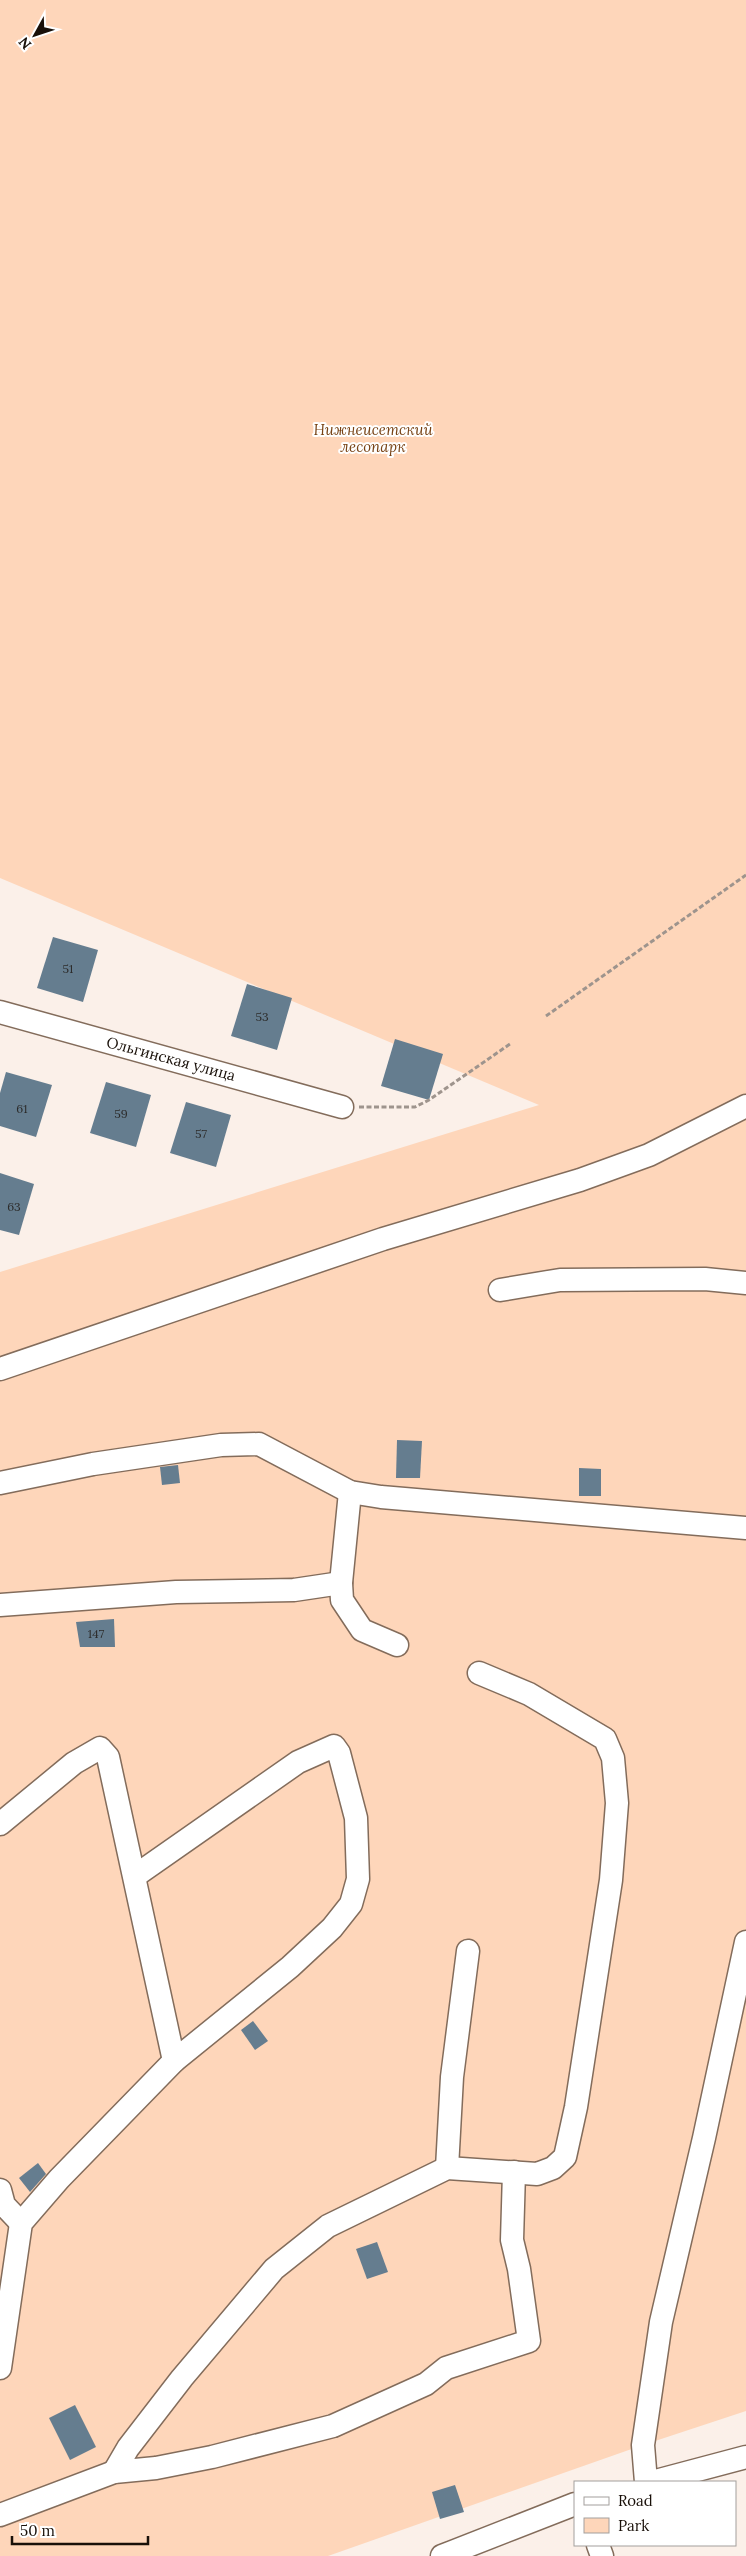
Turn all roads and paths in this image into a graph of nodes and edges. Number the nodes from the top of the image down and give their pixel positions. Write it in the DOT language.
graph roads {
  1 [pos="746,875"];
  2 [pos="0,1012"];
  3 [pos="546,1016"];
  4 [pos="510,1044"];
  5 [pos="746,1106"];
  6 [pos="342,1107"];
  7 [pos="746,1283"];
  8 [pos="500,1290"];
  9 [pos="0,1369"];
  10 [pos="0,1483"];
  11 [pos="350,1492"];
  12 [pos="746,1528"];
  13 [pos="340,1583"];
  14 [pos="0,1605"];
  15 [pos="397,1645"];
  16 [pos="479,1673"];
  17 [pos="0,1824"];
  18 [pos="136,1876"];
  19 [pos="746,1942"];
  20 [pos="468,1951"];
  21 [pos="174,2062"];
  22 [pos="447,2168"];
  23 [pos="514,2172"];
  24 [pos="0,2190"];
  25 [pos="21,2223"];
  26 [pos="0,2368"];
  27 [pos="746,2457"];
  28 [pos="114,2472"];
  29 [pos="646,2481"];
  30 [pos="656,2481"];
  31 [pos="574,2504"];
  32 [pos="0,2515"];
  33 [pos="442,2556"];
  1 -- 3 [label="path"];
  2 -- 6 [label="street, Ольгинская улица"];
  4 -- 6 [label="path"];
  5 -- 9 [label="street"];
  7 -- 8 [label="street"];
  10 -- 11 [label="street"];
  11 -- 12 [label="street"];
  11 -- 13 [label="street"];
  13 -- 14 [label="street"];
  13 -- 15 [label="street"];
  16 -- 23 [label="street"];
  17 -- 18 [label="street"];
  18 -- 21 [label="street"];
  18 -- 21 [label="street"];
  19 -- 29 [label="street"];
  20 -- 22 [label="street"];
  21 -- 25 [label="street"];
  22 -- 23 [label="street"];
  22 -- 28 [label="street"];
  23 -- 28 [label="street"];
  24 -- 25 [label="street"];
  25 -- 26 [label="street"];
  27 -- 30 [label="street"];
  28 -- 32 [label="street"];
  31 -- 33 [label="street"];
}
